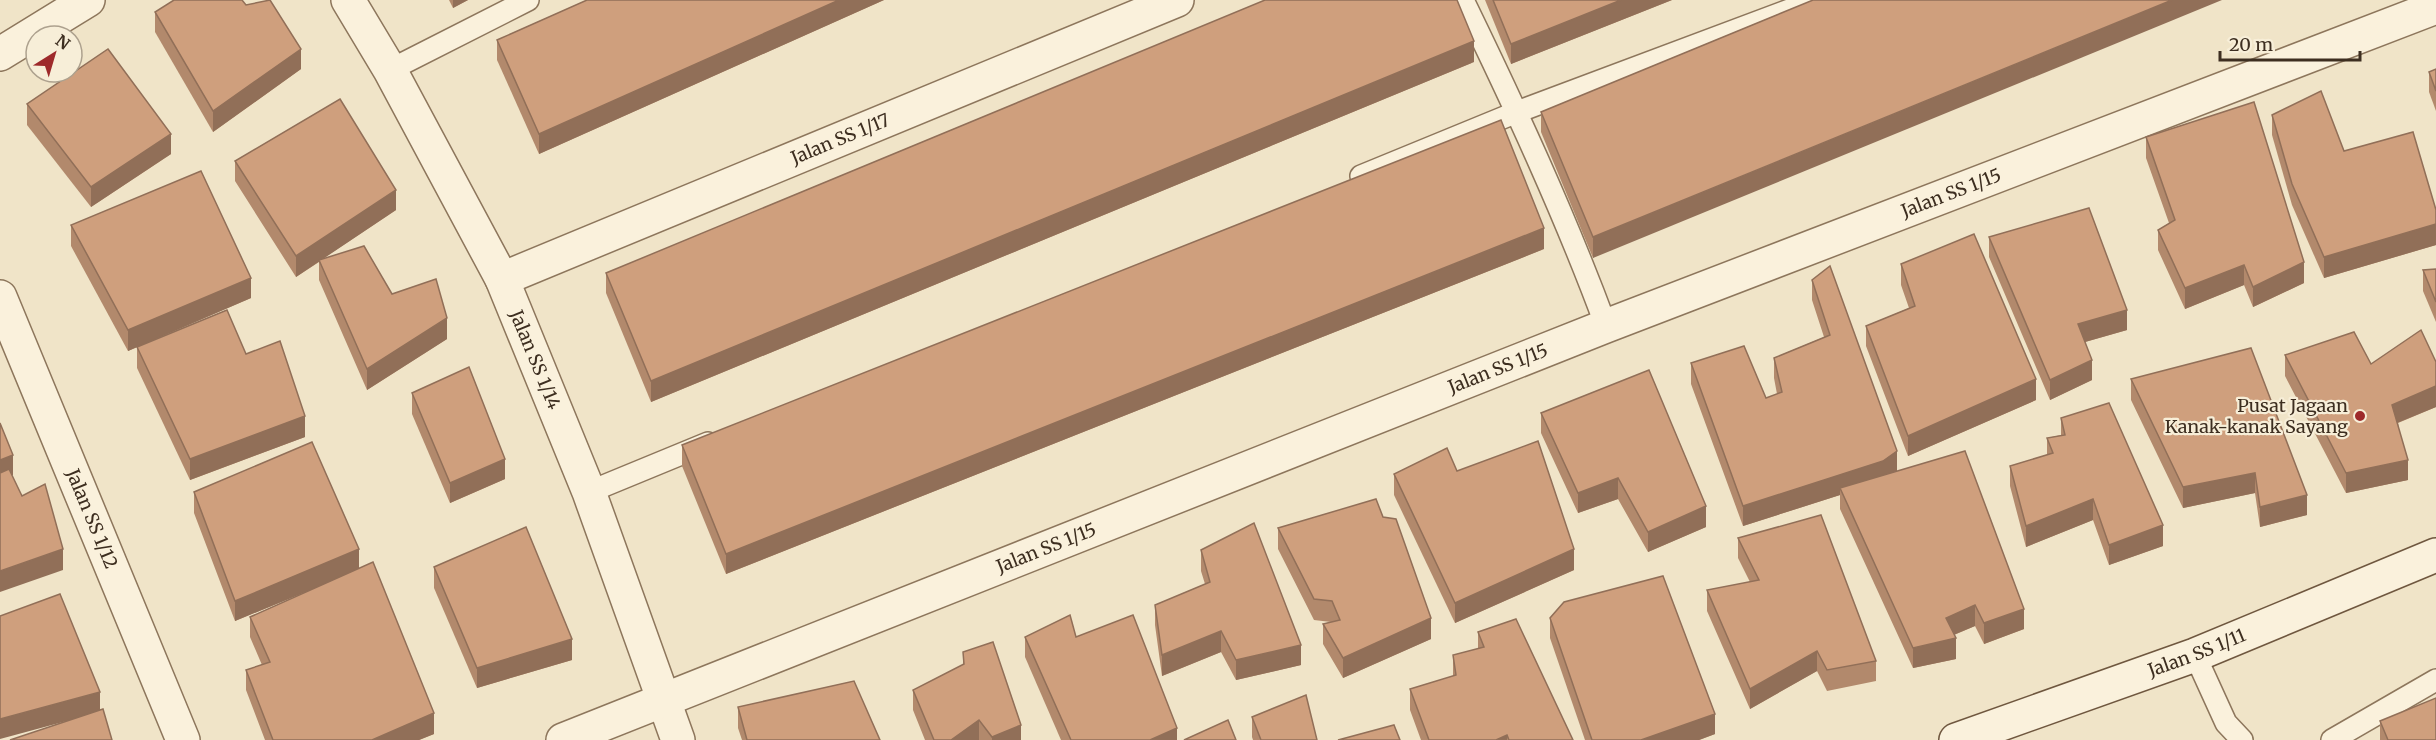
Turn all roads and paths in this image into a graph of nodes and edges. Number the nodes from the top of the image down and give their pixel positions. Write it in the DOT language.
graph roads {
  1 [pos="88,0"];
  2 [pos="348,0"];
  3 [pos="528,0"];
  4 [pos="1177,0"];
  5 [pos="1463,0"];
  6 [pos="1816,0"];
  7 [pos="2436,7"];
  8 [pos="0,54"];
  9 [pos="390,70"];
  10 [pos="1517,112"];
  11 [pos="1339,184"];
  12 [pos="502,279"];
  13 [pos="0,297"];
  14 [pos="1606,326"];
  15 [pos="731,433"];
  16 [pos="589,492"];
  17 [pos="2436,555"];
  18 [pos="2195,655"];
  19 [pos="2436,680"];
  20 [pos="663,699"];
  21 [pos="2007,731"];
  22 [pos="183,740"];
  23 [pos="563,740"];
  24 [pos="678,740"];
  25 [pos="1956,740"];
  26 [pos="2242,740"];
  27 [pos="2332,740"];
  1 -- 8 [label="street"];
  2 -- 9 [label="street, Jalan SS 1/14"];
  3 -- 9 [label="lane"];
  4 -- 12 [label="street, Jalan SS 1/17"];
  5 -- 10 [label="lane"];
  6 -- 10 [label="lane"];
  7 -- 14 [label="street, Jalan SS 1/15"];
  9 -- 12 [label="street, Jalan SS 1/14"];
  10 -- 11 [label="lane"];
  10 -- 14 [label="lane"];
  12 -- 16 [label="street, Jalan SS 1/14"];
  13 -- 22 [label="street, Jalan SS 1/12"];
  14 -- 20 [label="street, Jalan SS 1/15"];
  15 -- 16 [label="lane"];
  16 -- 20 [label="street, Jalan SS 1/14"];
  17 -- 18 [label="street, Jalan SS 1/11"];
  18 -- 21 [label="street, Jalan SS 1/11"];
  18 -- 26 [label="lane"];
  19 -- 27 [label="lane"];
  20 -- 23 [label="street, Jalan SS 1/15"];
  20 -- 24 [label="street, Jalan SS 1/14"];
  21 -- 25 [label="street, Jalan SS 1/11"];
}
